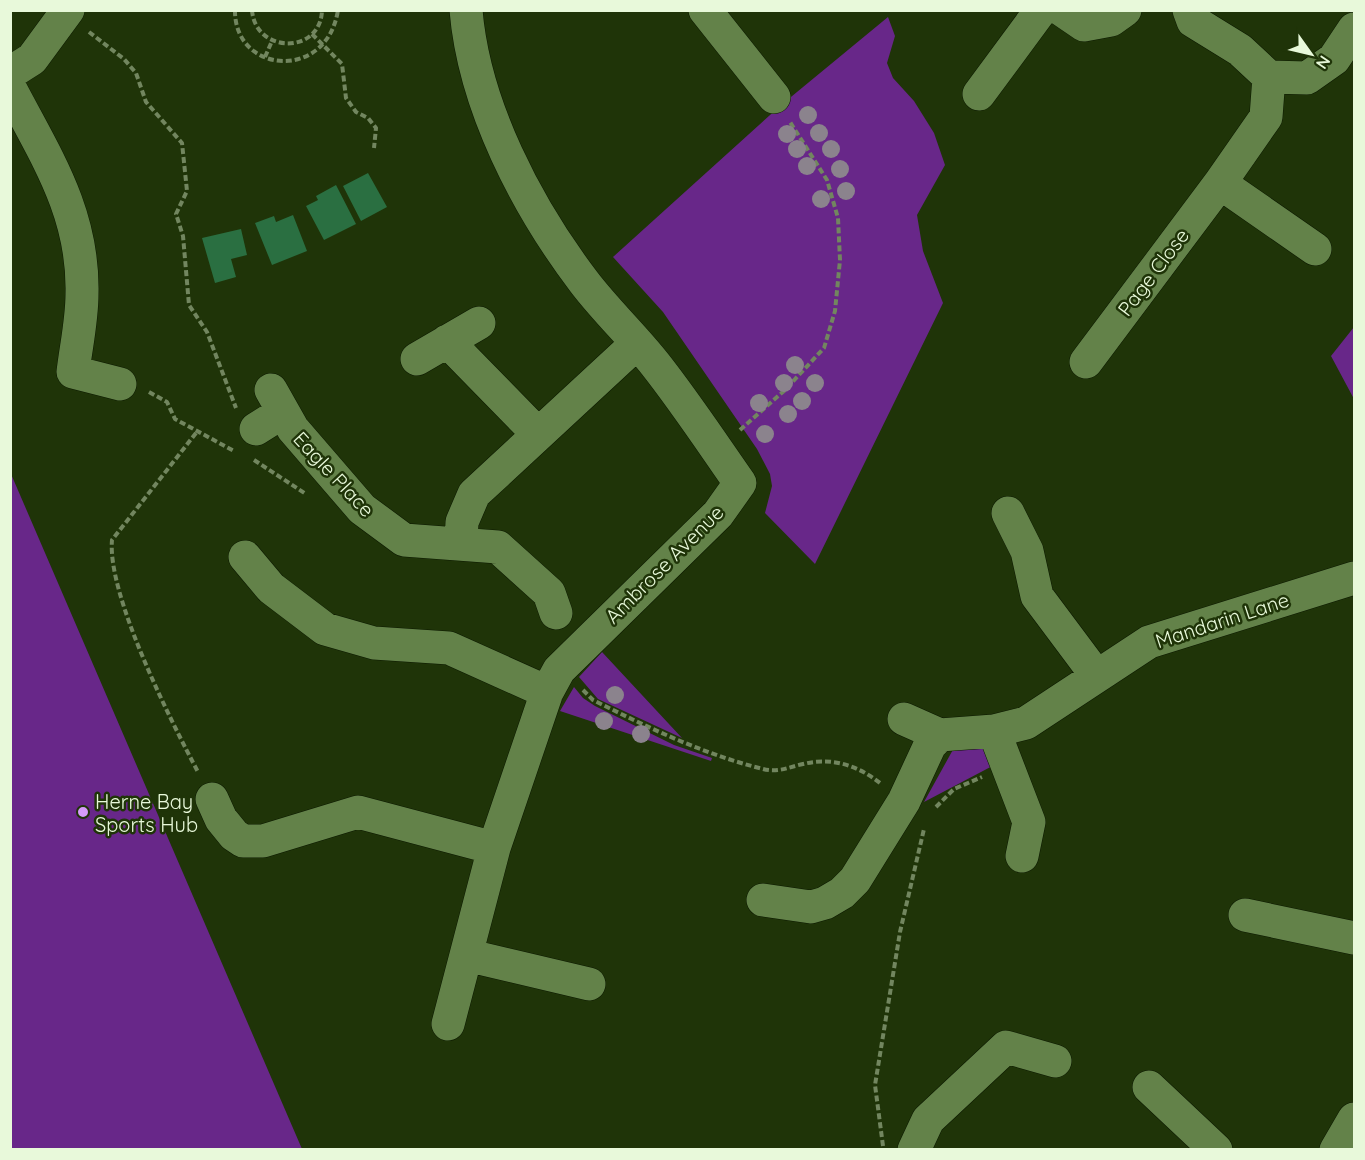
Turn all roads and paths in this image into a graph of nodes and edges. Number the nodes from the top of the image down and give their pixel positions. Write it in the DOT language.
graph roads {
  1 [pos="235,10"];
  2 [pos="252,10"];
  3 [pos="322,10"];
  4 [pos="338,10"];
  5 [pos="466,10"];
  6 [pos="705,10"];
  7 [pos="1041,10"];
  8 [pos="1062,10"];
  9 [pos="1125,10"];
  10 [pos="1189,10"];
  11 [pos="67,13"];
  12 [pos="1354,29"];
  13 [pos="312,34"];
  14 [pos="272,41"];
  15 [pos="323,45"];
  16 [pos="265,57"];
  17 [pos="10,73"];
  18 [pos="1269,77"];
  19 [pos="10,88"];
  20 [pos="979,94"];
  21 [pos="774,97"];
  22 [pos="374,148"];
  23 [pos="1220,183"];
  24 [pos="1315,249"];
  25 [pos="479,323"];
  26 [pos="447,341"];
  27 [pos="637,343"];
  28 [pos="417,359"];
  29 [pos="1086,362"];
  30 [pos="120,384"];
  31 [pos="240,426"];
  32 [pos="196,433"];
  33 [pos="538,434"];
  34 [pos="717,451"];
  35 [pos="1008,513"];
  36 [pos="461,544"];
  37 [pos="244,556"];
  38 [pos="1354,578"];
  39 [pos="556,613"];
  40 [pos="1096,675"];
  41 [pos="553,681"];
  42 [pos="904,719"];
  43 [pos="994,731"];
  44 [pos="940,735"];
  45 [pos="1007,766"];
  46 [pos="212,799"];
  47 [pos="916,809"];
  48 [pos="495,848"];
  49 [pos="1022,856"];
  50 [pos="763,900"];
  51 [pos="1245,915"];
  52 [pos="1354,938"];
  53 [pos="466,955"];
  54 [pos="590,984"];
  55 [pos="448,1024"];
  56 [pos="1055,1061"];
  57 [pos="1149,1088"];
  58 [pos="1354,1119"];
  59 [pos="883,1149"];
  60 [pos="914,1149"];
  61 [pos="1216,1149"];
  62 [pos="1336,1149"];
  1 -- 16 [label="path"];
  2 -- 14 [label="path"];
  3 -- 13 [label="path"];
  4 -- 15 [label="path"];
  5 -- 27 [label="street, Ambrose Avenue"];
  6 -- 21 [label="street"];
  7 -- 20 [label="street"];
  8 -- 9 [label="street"];
  10 -- 18 [label="street"];
  11 -- 17 [label="street"];
  11 -- 31 [label="path"];
  12 -- 18 [label="street"];
  13 -- 14 [label="path"];
  13 -- 15 [label="path"];
  14 -- 16 [label="path"];
  15 -- 16 [label="path"];
  15 -- 22 [label="path"];
  18 -- 23 [label="street, Page Close"];
  19 -- 30 [label="street"];
  21 -- 34 [label="path"];
  23 -- 24 [label="street"];
  23 -- 29 [label="street, Page Close"];
  25 -- 26 [label="street"];
  26 -- 28 [label="street"];
  26 -- 33 [label="street"];
  27 -- 33 [label="street"];
  27 -- 34 [label="street, Ambrose Avenue"];
  30 -- 32 [label="path"];
  31 -- 32 [label="path"];
  31 -- 36 [label="street, Eagle Place"];
  32 -- 46 [label="path"];
  33 -- 36 [label="street"];
  34 -- 41 [label="street, Ambrose Avenue"];
  35 -- 40 [label="street"];
  36 -- 39 [label="street, Eagle Place"];
  37 -- 41 [label="street"];
  38 -- 40 [label="street, Mandarin Lane"];
  40 -- 43 [label="street, Mandarin Lane"];
  41 -- 47 [label="path"];
  41 -- 48 [label="street, Ambrose Avenue"];
  42 -- 44 [label="street, Mandarin Lane"];
  43 -- 44 [label="street, Mandarin Lane"];
  43 -- 45 [label="street"];
  44 -- 47 [label="street"];
  45 -- 47 [label="path"];
  45 -- 49 [label="street"];
  46 -- 48 [label="street"];
  47 -- 50 [label="street"];
  47 -- 59 [label="path"];
  48 -- 53 [label="street, Ambrose Avenue"];
  51 -- 52 [label="street"];
  53 -- 54 [label="street"];
  53 -- 55 [label="street, Ambrose Avenue"];
  56 -- 60 [label="street"];
  57 -- 61 [label="street"];
  58 -- 62 [label="street"];
}
